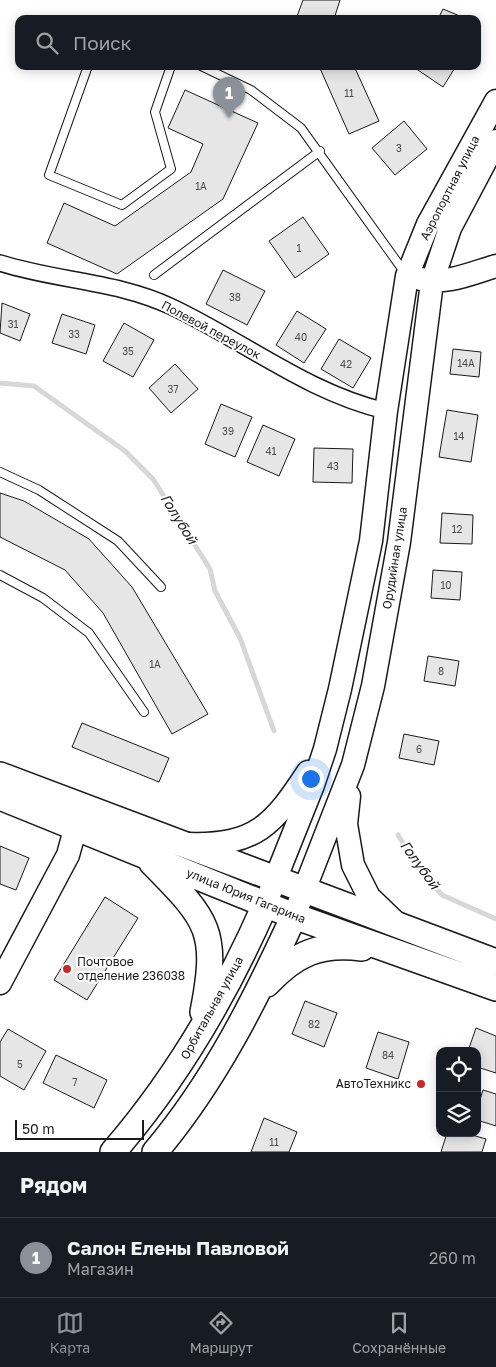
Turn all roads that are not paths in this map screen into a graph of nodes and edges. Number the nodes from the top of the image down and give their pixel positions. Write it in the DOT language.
graph roads {
  1 [pos="87,70"];
  2 [pos="170,70"];
  3 [pos="209,70"];
  4 [pos="496,101"];
  5 [pos="496,140"];
  6 [pos="320,151"];
  7 [pos="0,263"];
  8 [pos="496,266"];
  9 [pos="154,275"];
  10 [pos="408,276"];
  11 [pos="432,282"];
  12 [pos="386,411"];
  13 [pos="0,472"];
  14 [pos="0,576"];
  15 [pos="161,587"];
  16 [pos="144,712"];
  17 [pos="325,749"];
  18 [pos="353,764"];
  19 [pos="0,775"];
  20 [pos="0,797"];
  21 [pos="76,826"];
  22 [pos="179,844"];
  23 [pos="145,855"];
  24 [pos="275,879"];
  25 [pos="305,890"];
  26 [pos="265,905"];
  27 [pos="294,916"];
  28 [pos="399,926"];
  29 [pos="392,951"];
  30 [pos="496,962"];
  31 [pos="0,984"];
  32 [pos="496,988"];
  33 [pos="255,1000"];
  34 [pos="198,1037"];
  35 [pos="113,1152"];
  36 [pos="155,1152"];
  1 -- 2 [label="lane"];
  3 -- 6 [label="lane"];
  4 -- 10 [label="main road, Аэропортная улица"];
  5 -- 11 [label="main road, Аэропортная улица"];
  6 -- 9 [label="lane"];
  6 -- 10 [label="lane"];
  7 -- 12 [label="street, Полевой переулок"];
  8 -- 11 [label="main road"];
  10 -- 11 [label="main road"];
  10 -- 12 [label="main road"];
  11 -- 18 [label="main road, Орудийная улица"];
  12 -- 17 [label="main road"];
  13 -- 15 [label="lane"];
  14 -- 16 [label="lane"];
  17 -- 22 [label="main road"];
  17 -- 24 [label="main road"];
  18 -- 25 [label="main road, Орудийная улица"];
  18 -- 28 [label="main road"];
  19 -- 22 [label="main road, улица Юрия Гагарина"];
  20 -- 21 [label="main road, улица Юрия Гагарина"];
  21 -- 23 [label="main road, улица Юрия Гагарина"];
  21 -- 31 [label="main road"];
  22 -- 24 [label="main road, улица Юрия Гагарина"];
  23 -- 26 [label="main road, улица Юрия Гагарина"];
  23 -- 34 [label="main road"];
  24 -- 25 [label="main road, улица Юрия Гагарина"];
  24 -- 26 [label="main road"];
  25 -- 27 [label="main road, Орудийная улица"];
  25 -- 28 [label="main road, улица Юрия Гагарина"];
  26 -- 27 [label="main road, улица Юрия Гагарина"];
  26 -- 34 [label="main road, Орбитальная улица"];
  27 -- 29 [label="main road, улица Юрия Гагарина"];
  27 -- 33 [label="main road"];
  28 -- 30 [label="main road, улица Юрия Гагарина"];
  29 -- 32 [label="main road, улица Юрия Гагарина"];
  29 -- 33 [label="main road"];
  33 -- 36 [label="main road"];
  34 -- 35 [label="main road, Орбитальная улица"];
}
